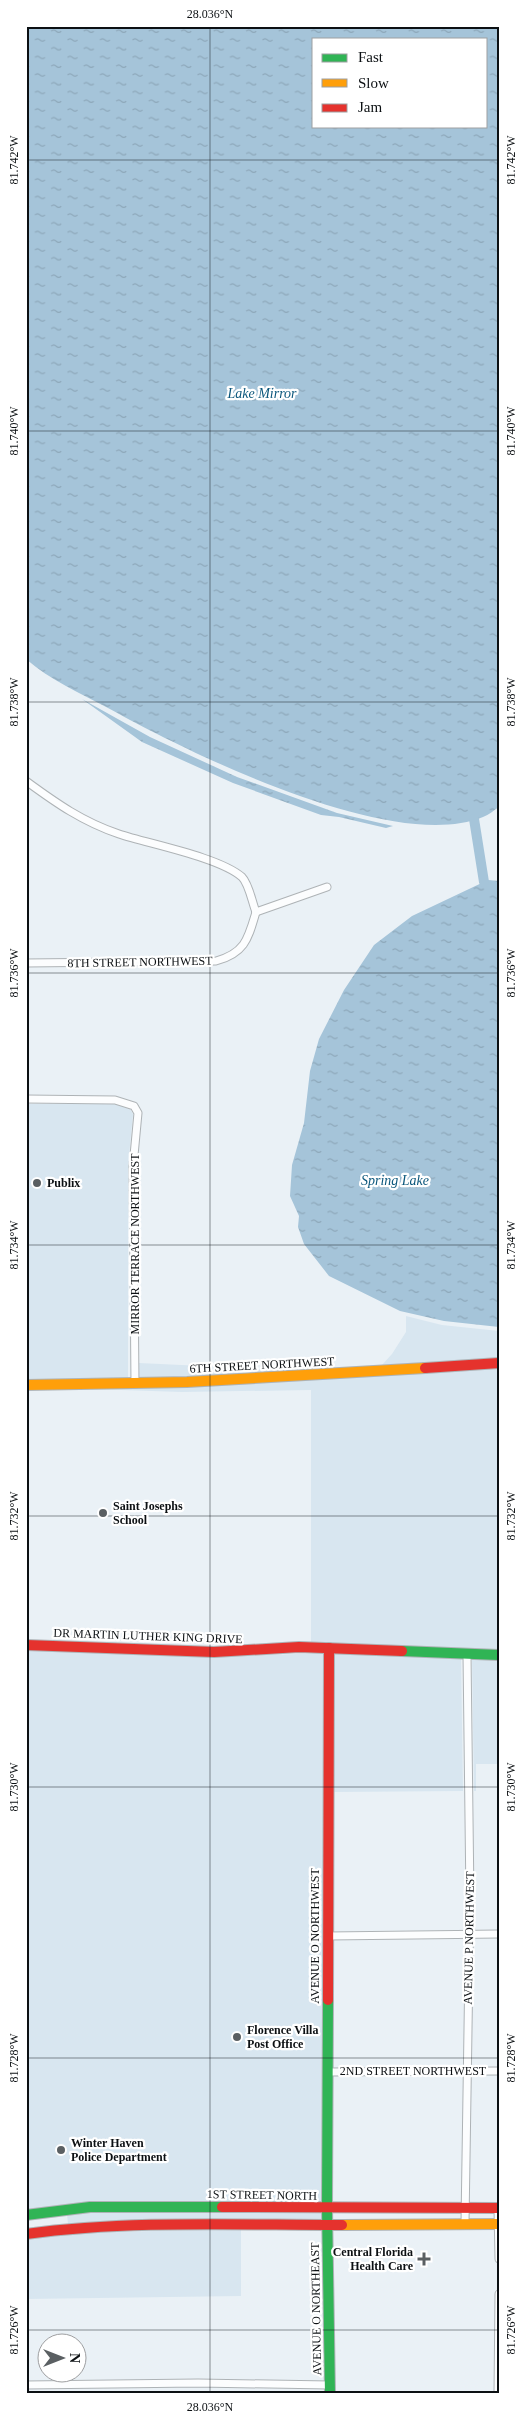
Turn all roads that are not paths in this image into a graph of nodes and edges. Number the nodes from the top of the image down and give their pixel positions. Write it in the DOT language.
graph roads {
  1 [pos="26,781"];
  2 [pos="327,887"];
  3 [pos="256,912"];
  4 [pos="26,963"];
  5 [pos="26,1099"];
  6 [pos="499,1363"];
  7 [pos="135,1384"];
  8 [pos="26,1385"];
  9 [pos="26,1645"];
  10 [pos="329,1648"];
  11 [pos="467,1654"];
  12 [pos="499,1655"];
  13 [pos="469,1934"];
  14 [pos="499,1934"];
  15 [pos="328,1936"];
  16 [pos="467,2071"];
  17 [pos="499,2071"];
  18 [pos="328,2072"];
  19 [pos="327,2208"];
  20 [pos="465,2208"];
  21 [pos="498,2208"];
  22 [pos="61,2210"];
  23 [pos="26,2215"];
  24 [pos="465,2223"];
  25 [pos="327,2224"];
  26 [pos="498,2224"];
  27 [pos="62,2229"];
  28 [pos="26,2234"];
  29 [pos="499,2259"];
  30 [pos="499,2294"];
  31 [pos="26,2385"];
  32 [pos="330,2389"];
  33 [pos="498,2394"];
  1 -- 3 [label="street"];
  2 -- 3 [label="street"];
  3 -- 4 [label="street, 8TH STREET NORTHWEST"];
  5 -- 7 [label="street, MIRROR TERRACE NORTHWEST"];
  6 -- 7 [label="main road, 6TH STREET NORTHWEST"];
  7 -- 8 [label="main road, 6TH STREET NORTHWEST"];
  9 -- 10 [label="main road, DR MARTIN LUTHER KING DRIVE"];
  10 -- 11 [label="main road, DR MARTIN LUTHER KING DRIVE"];
  10 -- 15 [label="main road, AVENUE O NORTHWEST"];
  11 -- 12 [label="main road, DR MARTIN LUTHER KING DRIVE"];
  11 -- 13 [label="street, AVENUE P NORTHWEST"];
  13 -- 14 [label="street"];
  13 -- 15 [label="street"];
  13 -- 16 [label="street, AVENUE P NORTHWEST"];
  15 -- 18 [label="main road, AVENUE O NORTHWEST"];
  16 -- 17 [label="street, 2ND STREET NORTHWEST"];
  16 -- 18 [label="street, 2ND STREET NORTHWEST"];
  16 -- 20 [label="street, AVENUE P NORTHWEST"];
  18 -- 19 [label="main road, AVENUE O NORTHWEST"];
  19 -- 20 [label="main road, 1ST STREET NORTH"];
  19 -- 22 [label="main road, 1ST STREET NORTH"];
  19 -- 25 [label="main road, AVENUE O NORTHWEST"];
  20 -- 21 [label="main road, 1ST STREET NORTH"];
  20 -- 24 [label="street, AVENUE P NORTHWEST"];
  21 -- 26 [label="street"];
  22 -- 23 [label="main road, 1ST STREET NORTH"];
  22 -- 27 [label="main road"];
  24 -- 25 [label="main road"];
  24 -- 26 [label="main road"];
  25 -- 27 [label="main road"];
  25 -- 32 [label="main road, AVENUE O NORTHEAST"];
  26 -- 29 [label="street"];
  27 -- 28 [label="main road"];
  30 -- 33 [label="street"];
  31 -- 32 [label="street"];
}
